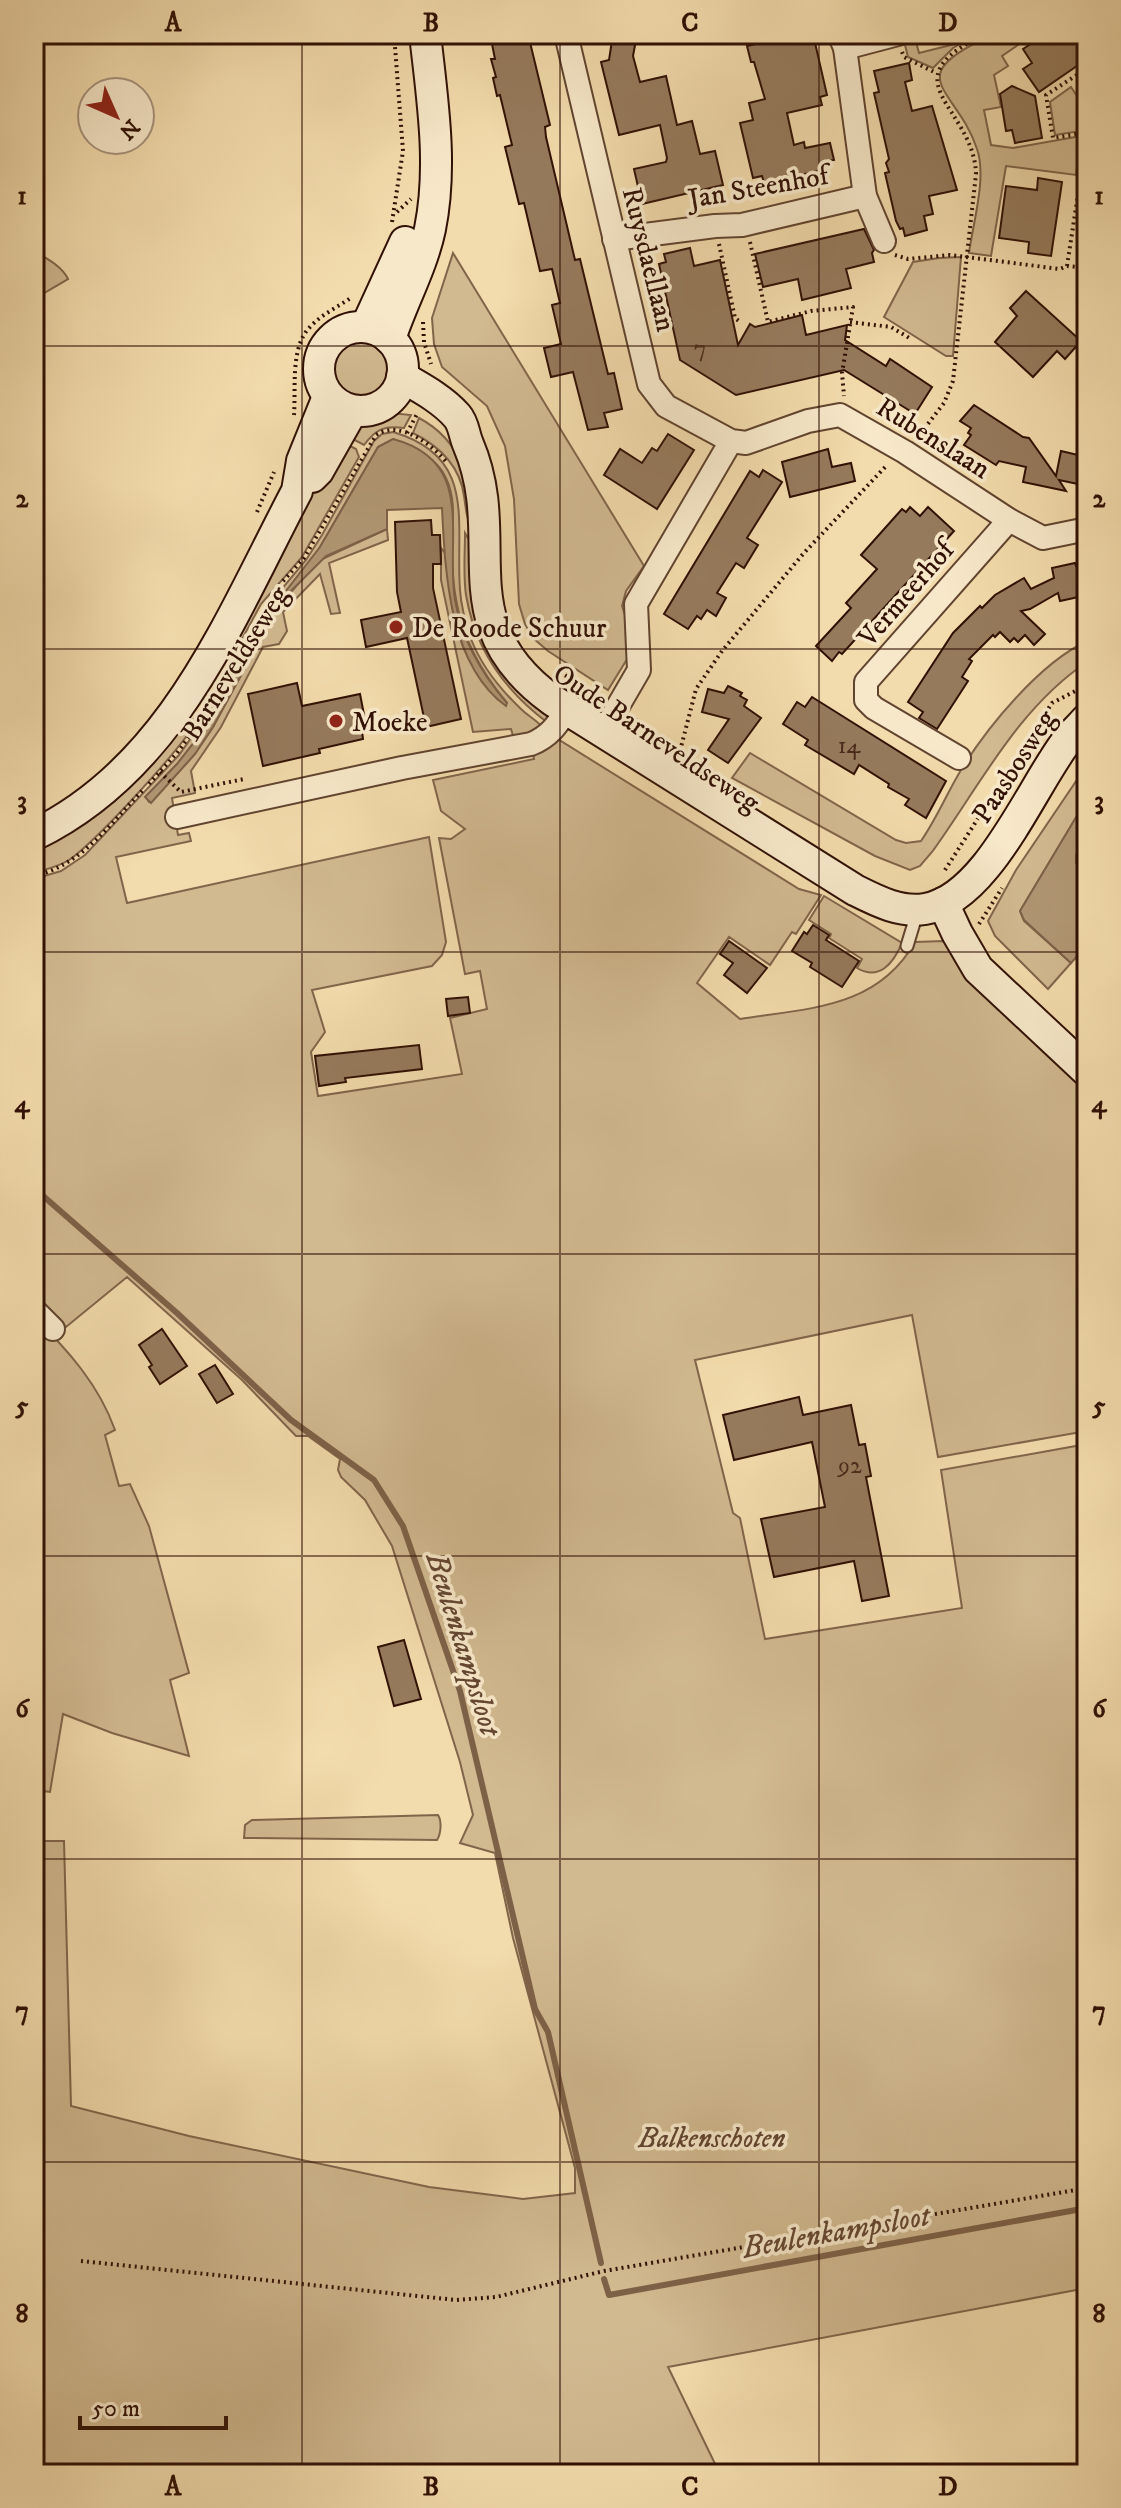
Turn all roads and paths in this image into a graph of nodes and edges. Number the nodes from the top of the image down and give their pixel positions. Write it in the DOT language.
graph roads {
  1 [pos="394,34"];
  2 [pos="413,34"];
  3 [pos="425,34"];
  4 [pos="566,34"];
  5 [pos="898,34"];
  6 [pos="986,34"];
  7 [pos="842,41"];
  8 [pos="936,73"];
  9 [pos="1087,77"];
  10 [pos="1086,136"];
  11 [pos="865,196"];
  12 [pos="405,204"];
  13 [pos="746,224"];
  14 [pos="715,226"];
  15 [pos="614,239"];
  16 [pos="884,241"];
  17 [pos="966,256"];
  18 [pos="1067,266"];
  19 [pos="1087,268"];
  20 [pos="740,322"];
  21 [pos="850,322"];
  22 [pos="378,333"];
  23 [pos="911,339"];
  24 [pos="397,388"];
  25 [pos="340,404"];
  26 [pos="294,414"];
  27 [pos="840,415"];
  28 [pos="291,426"];
  29 [pos="738,442"];
  30 [pos="905,452"];
  31 [pos="277,465"];
  32 [pos="454,474"];
  33 [pos="256,513"];
  34 [pos="1009,520"];
  35 [pos="1087,529"];
  36 [pos="273,592"];
  37 [pos="561,672"];
  38 [pos="1087,685"];
  39 [pos="208,709"];
  40 [pos="567,710"];
  41 [pos="1087,719"];
  42 [pos="610,720"];
  43 [pos="657,741"];
  44 [pos="671,752"];
  45 [pos="959,758"];
  46 [pos="162,774"];
  47 [pos="172,784"];
  48 [pos="177,817"];
  49 [pos="34,835"];
  50 [pos="34,876"];
  51 [pos="933,896"];
  52 [pos="994,900"];
  53 [pos="984,932"];
  54 [pos="907,946"];
  55 [pos="1087,1071"];
  56 [pos="34,1310"];
  57 [pos="53,1329"];
  58 [pos="1087,2188"];
  59 [pos="81,2261"];
  1 -- 12 [label="path"];
  2 -- 12 [label="main road"];
  3 -- 22 [label="main road"];
  4 -- 15 [label="street, Ruysdaellaan"];
  5 -- 7 [label="street, Jan Steenhof"];
  5 -- 8 [label="path"];
  6 -- 8 [label="path"];
  7 -- 11 [label="street, Jan Steenhof"];
  8 -- 17 [label="path"];
  9 -- 10 [label="path"];
  10 -- 18 [label="path"];
  11 -- 13 [label="street, Jan Steenhof"];
  11 -- 16 [label="street, Jan Steenhof"];
  12 -- 22 [label="main road"];
  13 -- 14 [label="street, Jan Steenhof"];
  13 -- 21 [label="path"];
  14 -- 15 [label="street, Jan Steenhof"];
  14 -- 20 [label="path"];
  15 -- 29 [label="street, Ruysdaellaan"];
  16 -- 17 [label="path"];
  17 -- 18 [label="path"];
  17 -- 30 [label="path"];
  18 -- 19 [label="path"];
  21 -- 23 [label="path"];
  21 -- 27 [label="path"];
  22 -- 24 [label="main road"];
  22 -- 25 [label="main road"];
  24 -- 25 [label="main road"];
  24 -- 40 [label="main road, Oude Barneveldseweg"];
  25 -- 49 [label="main road, Barneveldseweg"];
  26 -- 28 [label="path"];
  27 -- 29 [label="street, Rubenslaan"];
  27 -- 30 [label="street, Rubenslaan"];
  29 -- 42 [label="street"];
  30 -- 34 [label="street, Rubenslaan"];
  30 -- 44 [label="path, Oude Barneveldseweg"];
  31 -- 33 [label="path"];
  32 -- 36 [label="path, Barneveldseweg"];
  34 -- 35 [label="street, Rubenslaan"];
  34 -- 45 [label="street, Vermeerhof"];
  37 -- 42 [label="path, Oude Barneveldseweg"];
  38 -- 51 [label="path, Paasbosweg"];
  39 -- 46 [label="path, Barneveldseweg"];
  40 -- 42 [label="main road, Oude Barneveldseweg"];
  40 -- 48 [label="street, Oude Barneveldseweg"];
  41 -- 51 [label="main road, Paasbosweg"];
  42 -- 43 [label="path, Oude Barneveldseweg"];
  42 -- 51 [label="main road, Oude Barneveldseweg"];
  46 -- 47 [label="path"];
  46 -- 50 [label="path, Barneveldseweg"];
  51 -- 54 [label="lane"];
  51 -- 55 [label="main road"];
  52 -- 53 [label="path"];
  56 -- 57 [label="street"];
  58 -- 59 [label="path"];
}
